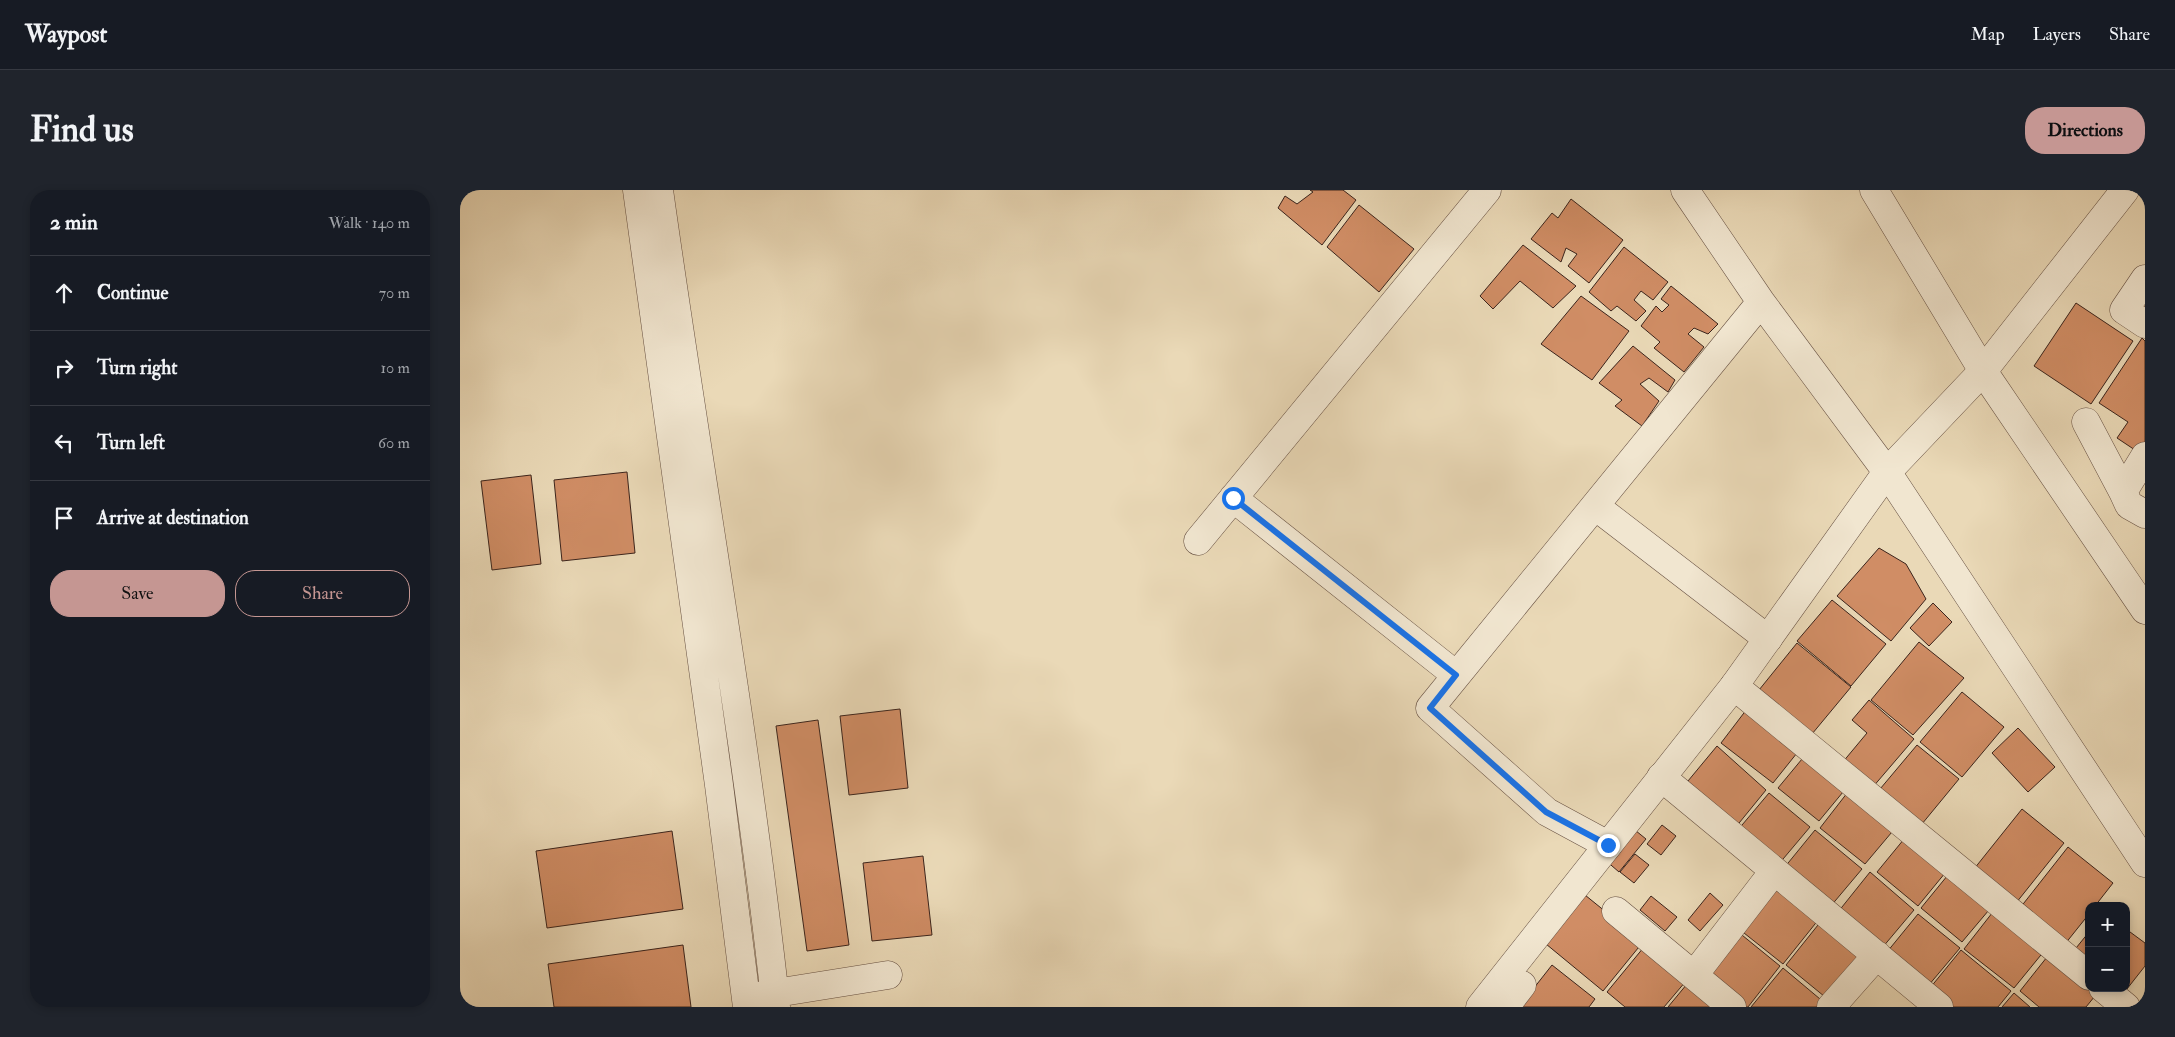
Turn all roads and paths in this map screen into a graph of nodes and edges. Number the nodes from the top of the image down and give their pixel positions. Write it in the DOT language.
graph roads {
  1 [pos="636,190"];
  2 [pos="658,190"];
  3 [pos="1487,190"];
  4 [pos="1685,190"];
  5 [pos="1874,190"];
  6 [pos="2125,190"];
  7 [pos="2145,279"];
  8 [pos="1761,302"];
  9 [pos="2145,324"];
  10 [pos="1983,371"];
  11 [pos="2086,422"];
  12 [pos="2145,456"];
  13 [pos="1888,472"];
  14 [pos="2123,492"];
  15 [pos="1233,498"];
  16 [pos="1595,506"];
  17 [pos="2145,514"];
  18 [pos="1198,541"];
  19 [pos="2145,610"];
  20 [pos="1768,639"];
  21 [pos="1456,675"];
  22 [pos="1734,686"];
  23 [pos="1661,777"];
  24 [pos="1608,845"];
  25 [pos="2145,863"];
  26 [pos="1774,870"];
  27 [pos="1616,911"];
  28 [pos="1876,955"];
  29 [pos="2085,973"];
  30 [pos="888,975"];
  31 [pos="1694,975"];
  32 [pos="1522,985"];
  33 [pos="2108,992"];
  34 [pos="775,1000"];
  35 [pos="746,1002"];
  36 [pos="1480,1007"];
  37 [pos="1505,1007"];
  38 [pos="1732,1007"];
  39 [pos="1831,1007"];
  40 [pos="1939,1007"];
  41 [pos="2126,1007"];
  1 -- 35 [label="street"];
  2 -- 34 [label="street"];
  3 -- 15 [label="street"];
  4 -- 8 [label="street"];
  5 -- 10 [label="street"];
  6 -- 10 [label="street"];
  7 -- 9 [label="street"];
  8 -- 13 [label="street"];
  8 -- 16 [label="street"];
  10 -- 13 [label="street"];
  10 -- 19 [label="street"];
  11 -- 14 [label="street"];
  12 -- 14 [label="street"];
  13 -- 20 [label="street"];
  13 -- 25 [label="street"];
  14 -- 17 [label="street"];
  15 -- 18 [label="street"];
  15 -- 21 [label="street"];
  16 -- 20 [label="street"];
  16 -- 21 [label="street"];
  20 -- 22 [label="street"];
  21 -- 24 [label="street"];
  22 -- 23 [label="street"];
  22 -- 29 [label="street"];
  23 -- 24 [label="street"];
  23 -- 26 [label="street"];
  24 -- 36 [label="street"];
  26 -- 28 [label="street"];
  26 -- 31 [label="street"];
  27 -- 31 [label="street"];
  28 -- 39 [label="street"];
  28 -- 40 [label="street"];
  30 -- 34 [label="street"];
  31 -- 38 [label="street"];
  32 -- 37 [label="street"];
  33 -- 41 [label="street"];
  34 -- 35 [label="street"];
}
